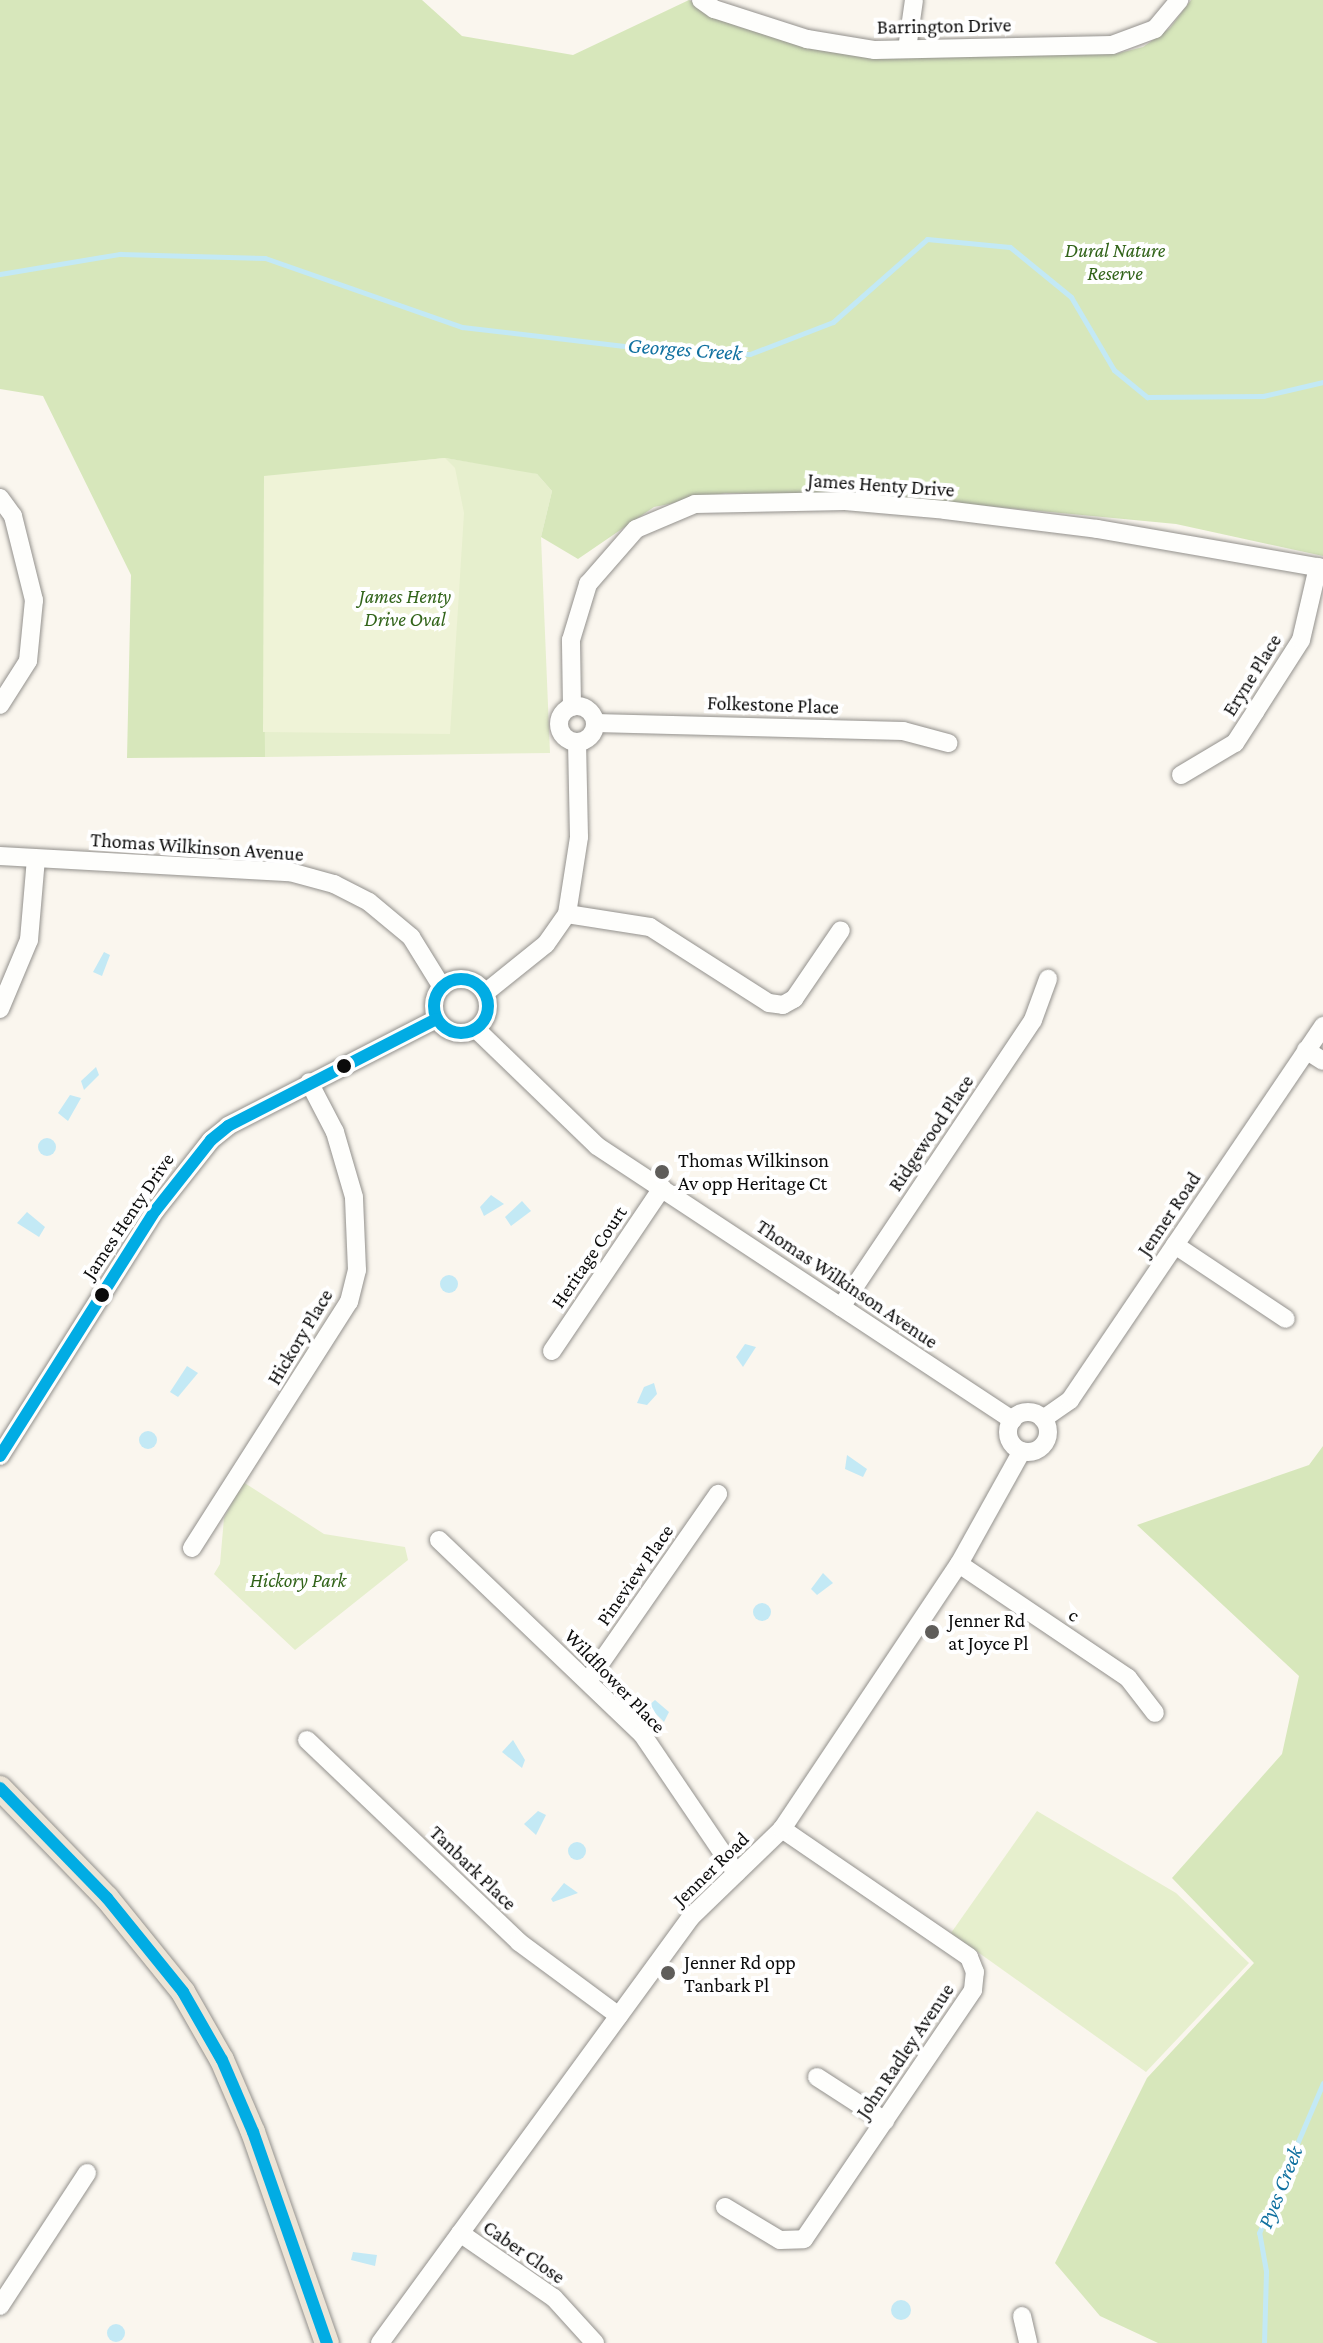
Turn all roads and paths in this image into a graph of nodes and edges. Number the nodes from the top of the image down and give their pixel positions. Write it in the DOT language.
graph roads {
  1 [pos="701,0"];
  2 [pos="914,0"];
  3 [pos="1179,0"];
  4 [pos="907,49"];
  5 [pos="0,498"];
  6 [pos="1320,568"];
  7 [pos="0,705"];
  8 [pos="572,707"];
  9 [pos="595,723"];
  10 [pos="577,742"];
  11 [pos="948,743"];
  12 [pos="1181,775"];
  13 [pos="0,856"];
  14 [pos="36,859"];
  15 [pos="567,914"];
  16 [pos="841,930"];
  17 [pos="1048,979"];
  18 [pos="442,987"];
  19 [pos="485,993"];
  20 [pos="0,1009"];
  21 [pos="436,1019"];
  22 [pos="1323,1026"];
  23 [pos="476,1029"];
  24 [pos="1306,1050"];
  25 [pos="1323,1061"];
  26 [pos="309,1082"];
  27 [pos="662,1188"];
  28 [pos="1175,1245"];
  29 [pos="841,1307"];
  30 [pos="1286,1319"];
  31 [pos="552,1351"];
  32 [pos="1043,1419"];
  33 [pos="1013,1420"];
  34 [pos="1022,1451"];
  35 [pos="0,1456"];
  36 [pos="718,1494"];
  37 [pos="439,1540"];
  38 [pos="192,1548"];
  39 [pos="959,1564"];
  40 [pos="588,1681"];
  41 [pos="1155,1713"];
  42 [pos="307,1740"];
  43 [pos="0,1788"];
  44 [pos="782,1829"];
  45 [pos="736,1873"];
  46 [pos="619,2016"];
  47 [pos="817,2077"];
  48 [pos="885,2121"];
  49 [pos="87,2173"];
  50 [pos="725,2207"];
  51 [pos="460,2233"];
  52 [pos="0,2306"];
  53 [pos="1022,2316"];
  54 [pos="383,2338"];
  55 [pos="327,2343"];
  56 [pos="595,2343"];
  57 [pos="1028,2343"];
  1 -- 4 [label="street, Barrington Drive"];
  2 -- 4 [label="street"];
  3 -- 4 [label="street, Barrington Drive"];
  5 -- 7 [label="street"];
  6 -- 8 [label="street, James Henty Drive"];
  6 -- 12 [label="street, Eryne Place"];
  8 -- 9 [label="street"];
  8 -- 10 [label="street"];
  9 -- 10 [label="street"];
  9 -- 11 [label="street, Folkestone Place"];
  10 -- 15 [label="street"];
  13 -- 14 [label="street, Thomas Wilkinson Avenue"];
  14 -- 18 [label="street, Thomas Wilkinson Avenue"];
  14 -- 20 [label="street"];
  15 -- 16 [label="street"];
  15 -- 19 [label="street"];
  17 -- 29 [label="street, Ridgewood Place"];
  18 -- 19 [label="street"];
  18 -- 21 [label="street"];
  19 -- 23 [label="street"];
  21 -- 23 [label="street"];
  21 -- 26 [label="street, James Henty Drive"];
  22 -- 24 [label="street, Jenner Road"];
  23 -- 27 [label="street, Thomas Wilkinson Avenue"];
  24 -- 25 [label="street"];
  24 -- 28 [label="street, Jenner Road"];
  26 -- 35 [label="street, James Henty Drive"];
  26 -- 38 [label="street, Hickory Place"];
  27 -- 29 [label="street, Thomas Wilkinson Avenue"];
  27 -- 31 [label="street, Heritage Court"];
  28 -- 30 [label="street"];
  28 -- 32 [label="street, Jenner Road"];
  29 -- 33 [label="street, Thomas Wilkinson Avenue"];
  32 -- 33 [label="street"];
  32 -- 34 [label="street"];
  33 -- 34 [label="street"];
  34 -- 39 [label="street, Jenner Road"];
  36 -- 40 [label="street, Pineview Place"];
  37 -- 40 [label="street, Wildflower Place"];
  39 -- 41 [label="street, c"];
  39 -- 44 [label="street, Jenner Road"];
  40 -- 45 [label="street, Wildflower Place"];
  42 -- 46 [label="street, Tanbark Place"];
  43 -- 55 [label="main road"];
  44 -- 45 [label="street, Jenner Road"];
  44 -- 48 [label="street, John Radley Avenue"];
  45 -- 46 [label="street, Jenner Road"];
  46 -- 51 [label="street, Jenner Road"];
  47 -- 48 [label="street"];
  48 -- 50 [label="street, John Radley Avenue"];
  49 -- 52 [label="street"];
  51 -- 54 [label="street, Jenner Road"];
  51 -- 56 [label="street, Caber Close"];
  53 -- 57 [label="street"];
}
